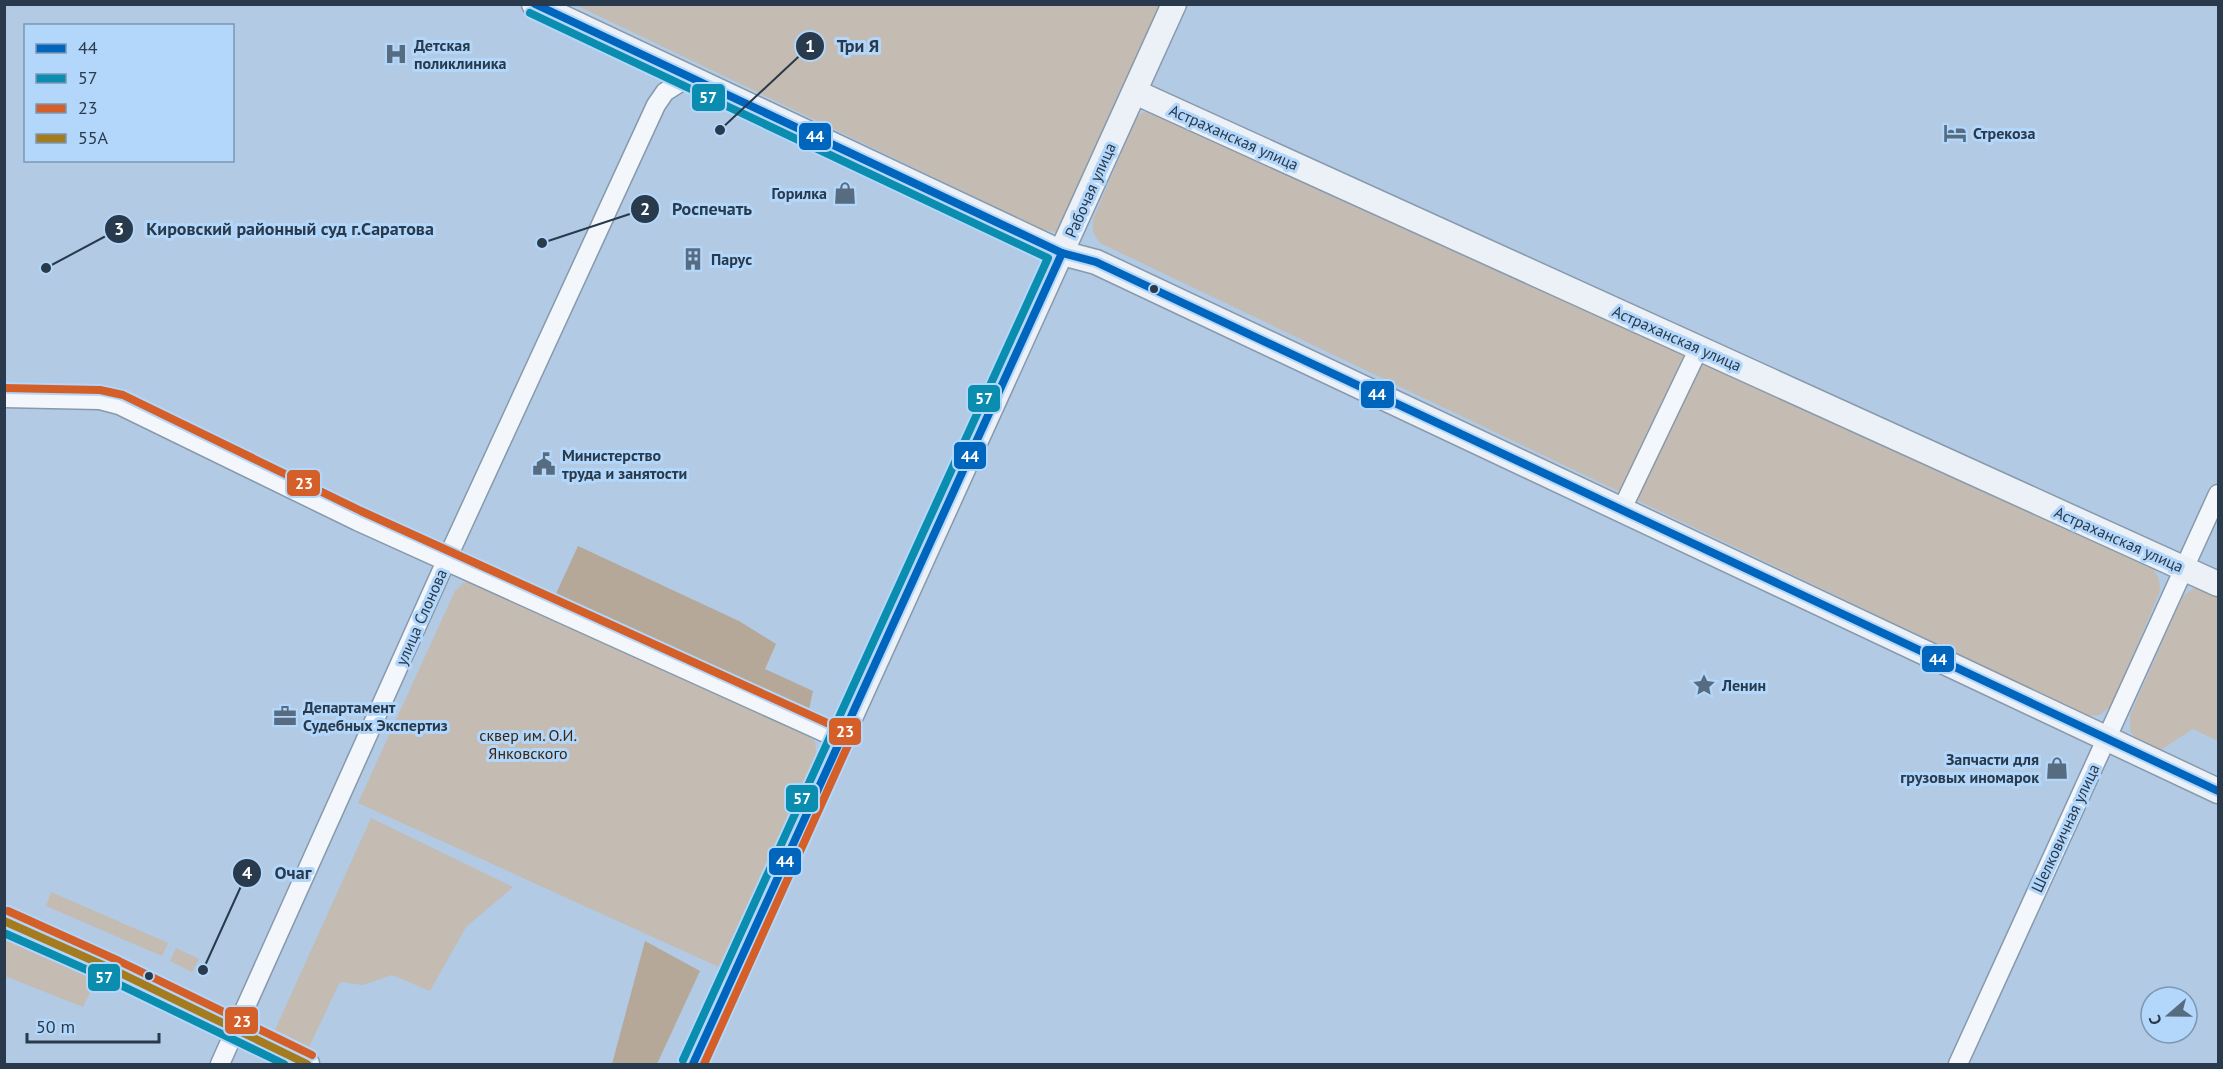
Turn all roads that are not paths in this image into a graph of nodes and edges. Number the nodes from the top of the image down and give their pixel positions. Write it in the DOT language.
graph roads {
  1 [pos="534,4"];
  2 [pos="1174,4"];
  3 [pos="655,63"];
  4 [pos="687,78"];
  5 [pos="1135,92"];
  6 [pos="656,105"];
  7 [pos="1062,253"];
  8 [pos="1699,348"];
  9 [pos="4,398"];
  10 [pos="2218,494"];
  11 [pos="1621,511"];
  12 [pos="446,561"];
  13 [pos="2184,569"];
  14 [pos="2218,584"];
  15 [pos="839,739"];
  16 [pos="2108,740"];
  17 [pos="2218,791"];
  18 [pos="4,921"];
  19 [pos="236,1030"];
  20 [pos="220,1065"];
  21 [pos="306,1065"];
  22 [pos="693,1065"];
  23 [pos="1958,1065"];
  1 -- 3 [label="main road"];
  2 -- 5 [label="main road, Рабочая улица"];
  3 -- 4 [label="main road"];
  3 -- 6 [label="street, улица Слонова"];
  4 -- 6 [label="street, улица Слонова"];
  4 -- 7 [label="main road"];
  5 -- 7 [label="main road, Рабочая улица"];
  5 -- 8 [label="main road, Астраханская улица"];
  6 -- 12 [label="street, улица Слонова"];
  7 -- 11 [label="main road"];
  7 -- 15 [label="main road, Рабочая улица"];
  8 -- 11 [label="street"];
  8 -- 13 [label="main road, Астраханская улица"];
  9 -- 12 [label="street"];
  10 -- 13 [label="street, Шелковичная улица"];
  11 -- 16 [label="main road"];
  12 -- 15 [label="street"];
  12 -- 19 [label="street, улица Слонова"];
  13 -- 14 [label="main road, Астраханская улица"];
  13 -- 16 [label="street, Шелковичная улица"];
  15 -- 22 [label="main road, Рабочая улица"];
  16 -- 17 [label="main road"];
  16 -- 23 [label="street, Шелковичная улица"];
  18 -- 19 [label="main road"];
  19 -- 20 [label="street, улица Слонова"];
  19 -- 21 [label="main road"];
}
